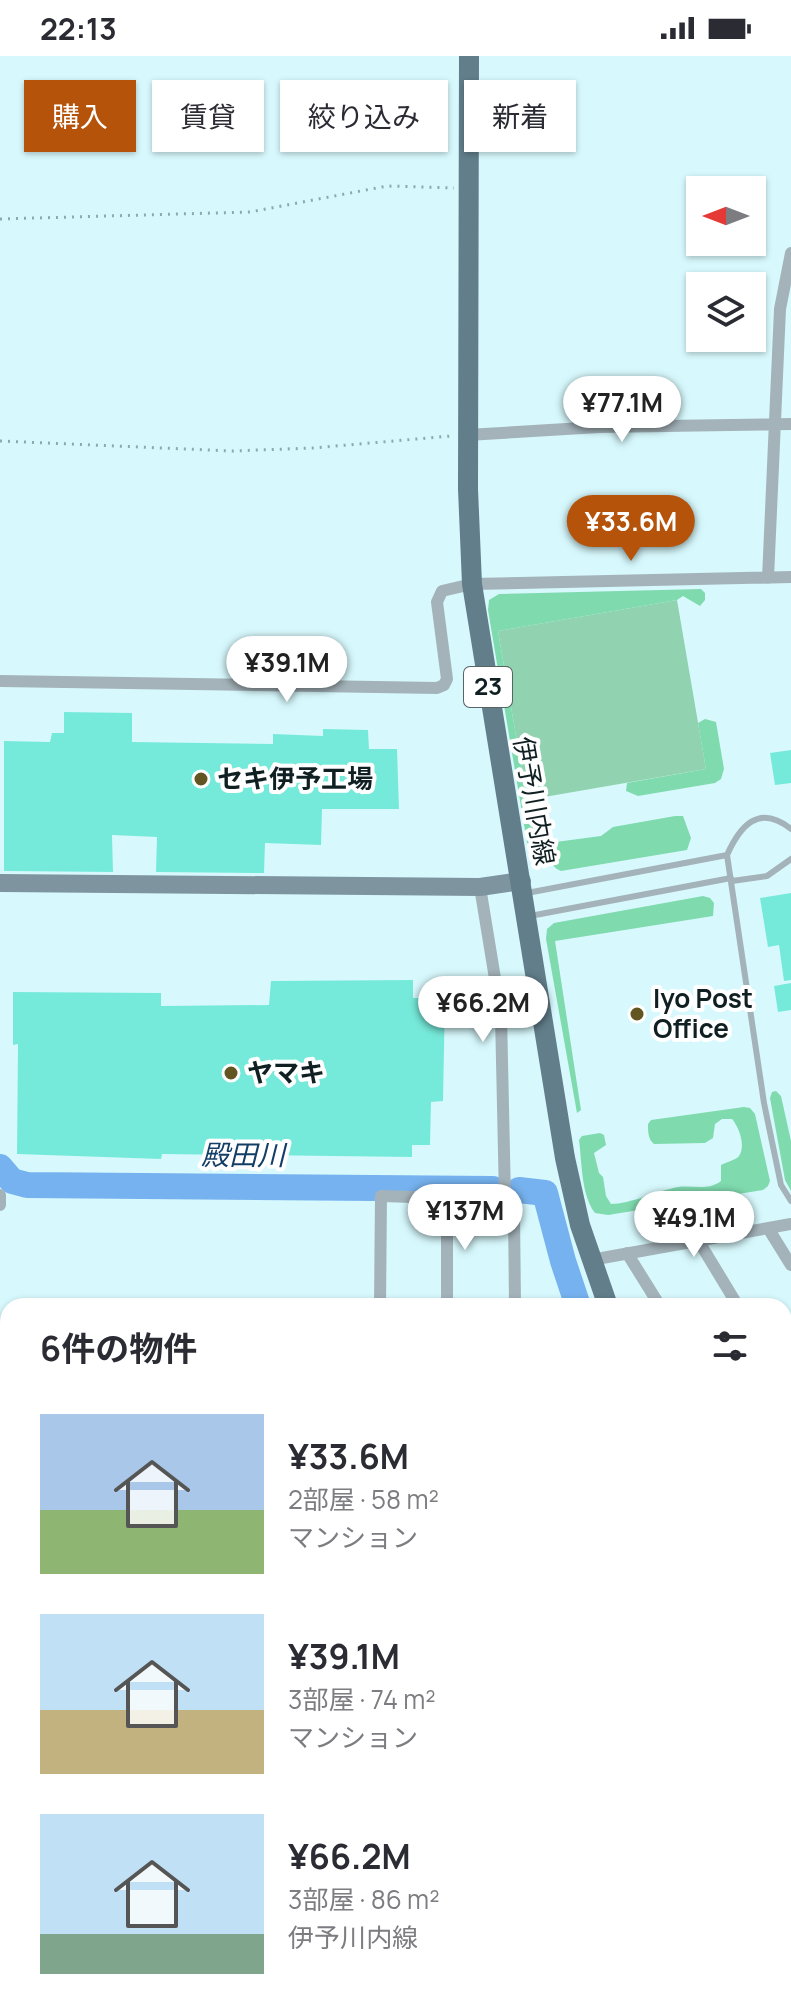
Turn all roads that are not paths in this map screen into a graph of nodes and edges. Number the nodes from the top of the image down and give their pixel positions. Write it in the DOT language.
graph roads {
  1 [pos="469,56"];
  2 [pos="791,253"];
  3 [pos="776,423"];
  4 [pos="791,424"];
  5 [pos="467,435"];
  6 [pos="791,577"];
  7 [pos="768,578"];
  8 [pos="472,584"];
  9 [pos="0,681"];
  10 [pos="791,829"];
  11 [pos="727,855"];
  12 [pos="791,859"];
  13 [pos="731,880"];
  14 [pos="0,883"];
  15 [pos="480,887"];
  16 [pos="523,888"];
  17 [pos="527,916"];
  18 [pos="0,1195"];
  19 [pos="447,1198"];
  20 [pos="505,1198"];
  21 [pos="791,1201"];
  22 [pos="0,1205"];
  23 [pos="791,1224"];
  24 [pos="768,1228"];
  25 [pos="698,1240"];
  26 [pos="627,1253"];
  27 [pos="591,1260"];
  28 [pos="791,1265"];
  29 [pos="380,1298"];
  30 [pos="447,1298"];
  31 [pos="515,1298"];
  32 [pos="605,1298"];
  33 [pos="655,1298"];
  34 [pos="733,1298"];
  1 -- 5 [label="main road, 伊予川内線 / 23"];
  2 -- 3 [label="street"];
  3 -- 4 [label="street"];
  3 -- 5 [label="street"];
  3 -- 7 [label="street"];
  5 -- 8 [label="main road, 伊予川内線 / 23"];
  6 -- 7 [label="street"];
  7 -- 8 [label="street"];
  8 -- 9 [label="street"];
  8 -- 16 [label="main road, 伊予川内線 / 23"];
  10 -- 11 [label="lane"];
  11 -- 13 [label="lane"];
  11 -- 16 [label="lane"];
  12 -- 13 [label="lane"];
  13 -- 17 [label="lane"];
  13 -- 21 [label="lane"];
  14 -- 15 [label="street"];
  15 -- 16 [label="street"];
  15 -- 20 [label="street"];
  16 -- 17 [label="main road, 伊予川内線 / 23"];
  17 -- 27 [label="main road, 伊予川内線 / 23"];
  18 -- 22 [label="street"];
  19 -- 20 [label="street"];
  19 -- 29 [label="street"];
  19 -- 30 [label="street"];
  20 -- 31 [label="street"];
  23 -- 24 [label="street"];
  24 -- 25 [label="street"];
  24 -- 28 [label="street"];
  25 -- 26 [label="street"];
  25 -- 34 [label="street"];
  26 -- 27 [label="street"];
  26 -- 33 [label="street"];
  27 -- 32 [label="main road, 伊予川内線 / 23"];
}
